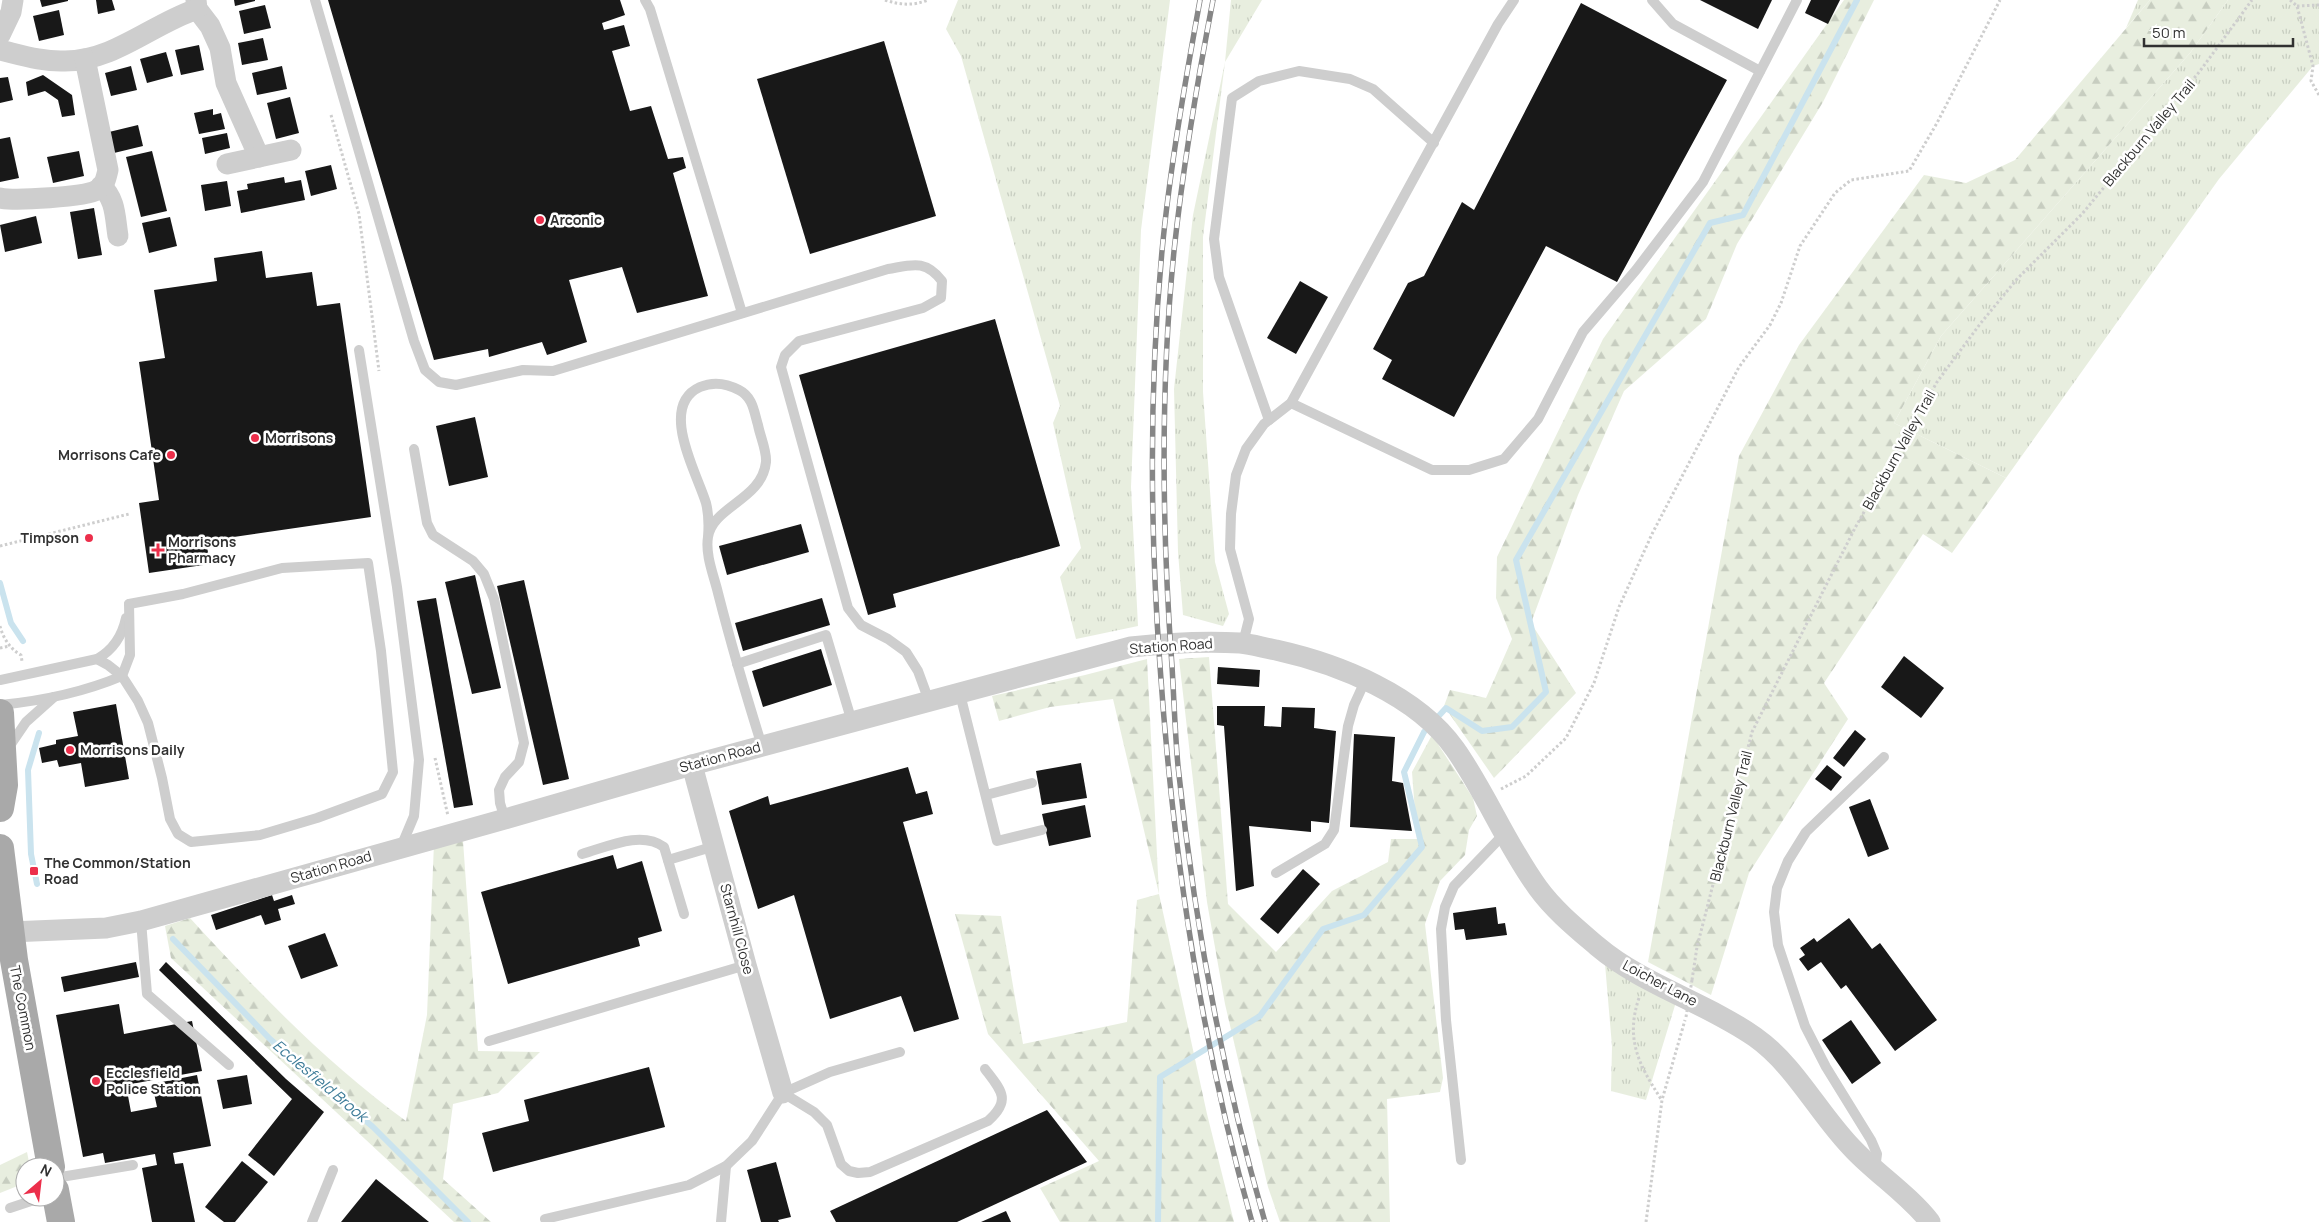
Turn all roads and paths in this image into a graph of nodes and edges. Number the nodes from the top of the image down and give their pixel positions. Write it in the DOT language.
graph roads {
  1 [pos="13,0"];
  2 [pos="315,0"];
  3 [pos="645,0"];
  4 [pos="885,0"];
  5 [pos="928,0"];
  6 [pos="1514,0"];
  7 [pos="1652,0"];
  8 [pos="1797,0"];
  9 [pos="2000,0"];
  10 [pos="2252,0"];
  11 [pos="2290,0"];
  12 [pos="196,4"];
  13 [pos="2319,5"];
  14 [pos="2297,6"];
  15 [pos="0,34"];
  16 [pos="0,50"];
  17 [pos="84,59"];
  18 [pos="1760,71"];
  19 [pos="2319,95"];
  20 [pos="1434,143"];
  21 [pos="291,150"];
  22 [pos="258,157"];
  23 [pos="227,164"];
  24 [pos="101,186"];
  25 [pos="0,198"];
  26 [pos="118,236"];
  27 [pos="742,313"];
  28 [pos="359,350"];
  29 [pos="1291,402"];
  30 [pos="1270,420"];
  31 [pos="414,449"];
  32 [pos="129,514"];
  33 [pos="708,537"];
  34 [pos="0,546"];
  35 [pos="129,604"];
  36 [pos="0,626"];
  37 [pos="1243,643"];
  38 [pos="10,646"];
  39 [pos="0,648"];
  40 [pos="97,659"];
  41 [pos="737,664"];
  42 [pos="25,674"];
  43 [pos="122,676"];
  44 [pos="0,680"];
  45 [pos="1365,681"];
  46 [pos="960,694"];
  47 [pos="55,696"];
  48 [pos="929,701"];
  49 [pos="0,705"];
  50 [pos="0,713"];
  51 [pos="1424,715"];
  52 [pos="852,722"];
  53 [pos="762,746"];
  54 [pos="3,757"];
  55 [pos="1884,757"];
  56 [pos="692,764"];
  57 [pos="1032,783"];
  58 [pos="986,794"];
  59 [pos="1486,798"];
  60 [pos="0,808"];
  61 [pos="505,819"];
  62 [pos="1042,830"];
  63 [pos="1505,833"];
  64 [pos="715,846"];
  65 [pos="401,847"];
  66 [pos="0,848"];
  67 [pos="582,854"];
  68 [pos="668,860"];
  69 [pos="1276,873"];
  70 [pos="684,914"];
  71 [pos="140,920"];
  72 [pos="10,932"];
  73 [pos="746,965"];
  74 [pos="1646,978"];
  75 [pos="488,1041"];
  76 [pos="900,1052"];
  77 [pos="229,1065"];
  78 [pos="984,1069"];
  79 [pos="783,1093"];
  80 [pos="1662,1100"];
  81 [pos="49,1157"];
  82 [pos="1461,1160"];
  83 [pos="133,1165"];
  84 [pos="726,1166"];
  85 [pos="1874,1169"];
  86 [pos="334,1170"];
  87 [pos="65,1176"];
  88 [pos="15,1206"];
  89 [pos="58,1207"];
  90 [pos="10,1208"];
  91 [pos="545,1219"];
  92 [pos="61,1222"];
  93 [pos="312,1222"];
  94 [pos="721,1222"];
  95 [pos="1646,1222"];
  96 [pos="1930,1222"];
  1 -- 15 [label="street"];
  2 -- 27 [label="lane"];
  3 -- 27 [label="lane"];
  4 -- 5 [label="path"];
  6 -- 20 [label="lane"];
  7 -- 18 [label="lane"];
  8 -- 18 [label="lane"];
  9 -- 59 [label="path"];
  10 -- 80 [label="path, Blackburn Valley Trail, bridge"];
  11 -- 14 [label="path"];
  12 -- 17 [label="street"];
  12 -- 22 [label="street"];
  13 -- 14 [label="path"];
  14 -- 19 [label="path"];
  16 -- 17 [label="street"];
  17 -- 24 [label="street"];
  18 -- 29 [label="lane"];
  20 -- 29 [label="lane"];
  20 -- 30 [label="lane"];
  21 -- 22 [label="street"];
  22 -- 23 [label="street"];
  24 -- 25 [label="street"];
  24 -- 26 [label="street"];
  27 -- 48 [label="lane"];
  28 -- 65 [label="lane"];
  29 -- 30 [label="lane"];
  30 -- 37 [label="lane"];
  31 -- 61 [label="lane"];
  32 -- 34 [label="path"];
  33 -- 33 [label="lane"];
  33 -- 41 [label="lane"];
  35 -- 40 [label="lane"];
  35 -- 43 [label="lane"];
  35 -- 43 [label="lane"];
  36 -- 38 [label="path"];
  37 -- 45 [label="street, Station Road"];
  37 -- 46 [label="street, Station Road"];
  38 -- 39 [label="path"];
  38 -- 42 [label="path"];
  40 -- 42 [label="lane"];
  40 -- 43 [label="lane"];
  41 -- 52 [label="lane"];
  41 -- 53 [label="lane"];
  42 -- 44 [label="lane"];
  43 -- 47 [label="lane"];
  45 -- 51 [label="street, Station Road"];
  45 -- 69 [label="lane"];
  46 -- 48 [label="street, Station Road"];
  46 -- 58 [label="lane"];
  47 -- 49 [label="lane"];
  47 -- 54 [label="lane"];
  48 -- 52 [label="street, Station Road"];
  50 -- 54 [label="main road"];
  51 -- 59 [label="street, Loicher Lane"];
  52 -- 53 [label="street, Station Road"];
  53 -- 56 [label="street, Station Road"];
  54 -- 60 [label="main road"];
  55 -- 85 [label="lane"];
  56 -- 61 [label="street, Station Road"];
  56 -- 64 [label="street, Starnhill Close"];
  57 -- 58 [label="lane"];
  58 -- 62 [label="lane"];
  59 -- 63 [label="street, Loicher Lane"];
  61 -- 65 [label="street, Station Road"];
  63 -- 74 [label="street, Loicher Lane"];
  63 -- 82 [label="lane"];
  64 -- 68 [label="lane"];
  64 -- 73 [label="street, Starnhill Close"];
  65 -- 71 [label="street, Station Road"];
  66 -- 72 [label="main road, The Common"];
  67 -- 68 [label="lane"];
  68 -- 70 [label="lane"];
  71 -- 72 [label="street, Station Road"];
  71 -- 77 [label="lane"];
  72 -- 81 [label="main road, The Common"];
  73 -- 75 [label="lane"];
  73 -- 79 [label="street, Starnhill Close"];
  74 -- 80 [label="path"];
  74 -- 85 [label="street, Loicher Lane"];
  76 -- 79 [label="lane"];
  78 -- 79 [label="lane"];
  79 -- 84 [label="lane"];
  80 -- 95 [label="path"];
  83 -- 87 [label="lane"];
  84 -- 91 [label="lane"];
  84 -- 94 [label="lane"];
  85 -- 96 [label="street, Loicher Lane"];
  86 -- 93 [label="lane"];
  88 -- 90 [label="lane"];
  89 -- 92 [label="main road"];
}
